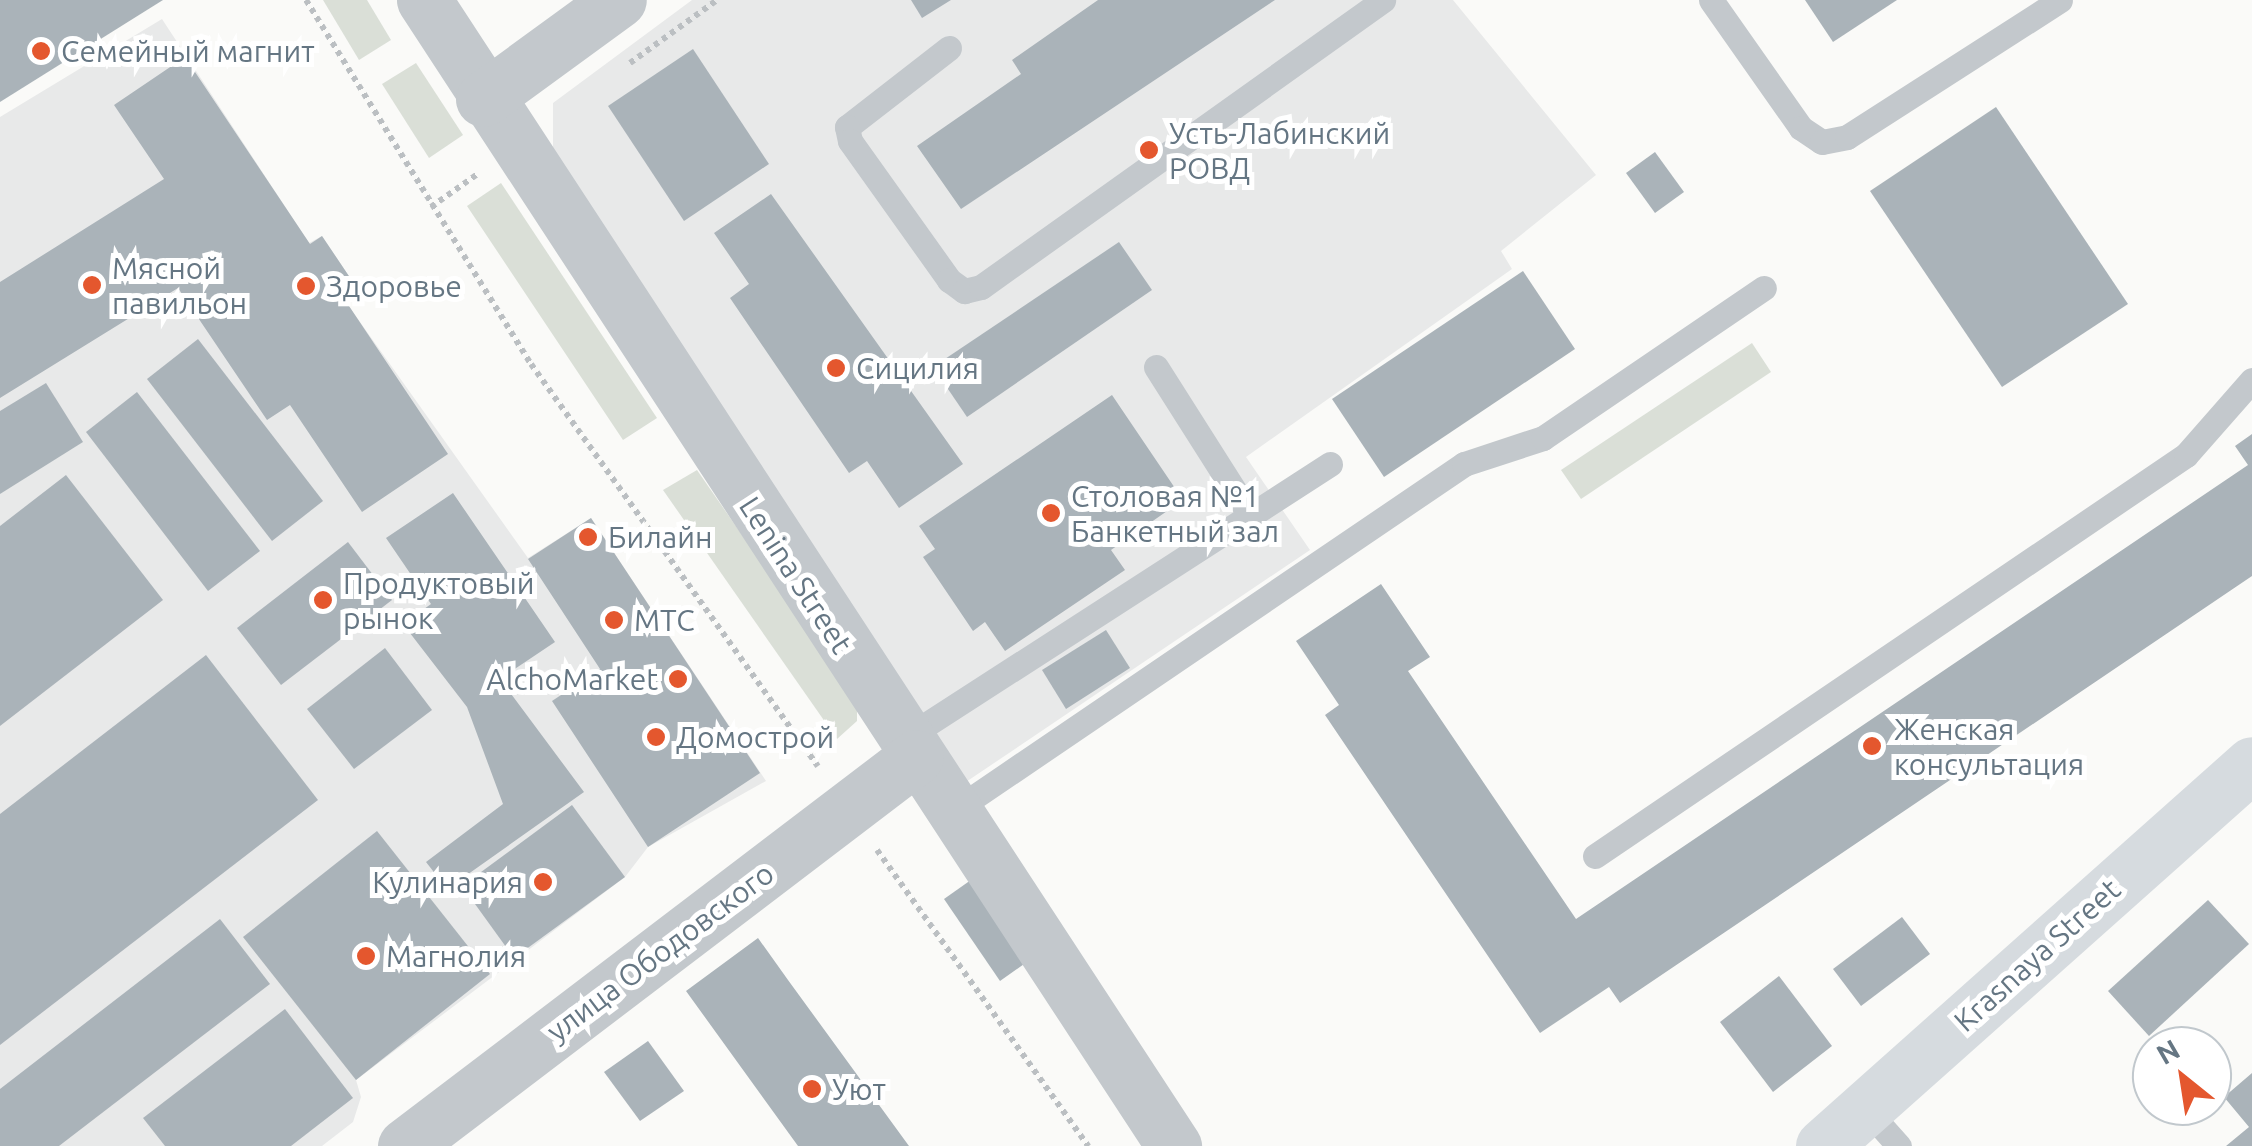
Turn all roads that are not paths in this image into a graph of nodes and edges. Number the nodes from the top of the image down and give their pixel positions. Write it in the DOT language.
graph roads {
  1 [pos="424,0"];
  2 [pos="619,0"];
  3 [pos="1384,0"];
  4 [pos="1711,0"];
  5 [pos="2060,0"];
  6 [pos="949,48"];
  7 [pos="483,98"];
  8 [pos="1764,288"];
  9 [pos="1156,367"];
  10 [pos="2252,380"];
  11 [pos="1330,464"];
  12 [pos="1250,516"];
  13 [pos="910,748"];
  14 [pos="2252,764"];
  15 [pos="952,812"];
  16 [pos="1596,856"];
  17 [pos="1882,1127"];
  18 [pos="404,1146"];
  19 [pos="1174,1146"];
  20 [pos="1823,1146"];
  1 -- 7 [label="street, Lenina Street"];
  2 -- 7 [label="street"];
  3 -- 6 [label="lane"];
  4 -- 5 [label="lane"];
  7 -- 13 [label="street, Lenina Street"];
  8 -- 15 [label="lane"];
  9 -- 12 [label="lane"];
  10 -- 16 [label="lane"];
  11 -- 12 [label="lane"];
  12 -- 13 [label="lane"];
  13 -- 15 [label="street, Lenina Street"];
  13 -- 18 [label="street, улица Ободовского"];
  14 -- 17 [label="main road, Krasnaya Street"];
  15 -- 19 [label="street, Lenina Street"];
  17 -- 20 [label="main road, Krasnaya Street"];
}
